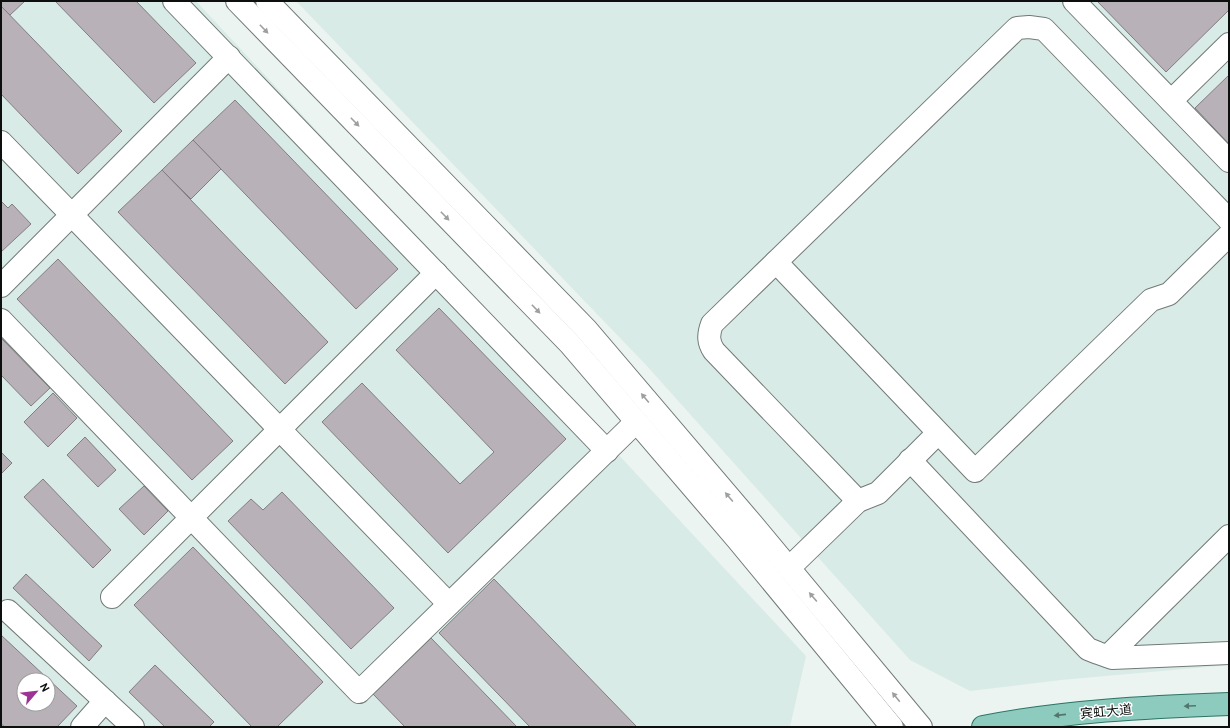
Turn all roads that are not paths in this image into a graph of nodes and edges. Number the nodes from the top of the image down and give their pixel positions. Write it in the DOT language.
graph roads {
  1 [pos="174,1"];
  2 [pos="237,1"];
  3 [pos="1074,1"];
  4 [pos="276,4"];
  5 [pos="1229,44"];
  6 [pos="228,57"];
  7 [pos="1171,101"];
  8 [pos="1,142"];
  9 [pos="1229,161"];
  10 [pos="72,214"];
  11 [pos="1229,220"];
  12 [pos="1229,235"];
  13 [pos="776,262"];
  14 [pos="436,273"];
  15 [pos="1,286"];
  16 [pos="1,320"];
  17 [pos="636,422"];
  18 [pos="280,430"];
  19 [pos="938,433"];
  20 [pos="607,451"];
  21 [pos="910,460"];
  22 [pos="858,501"];
  23 [pos="192,518"];
  24 [pos="1229,536"];
  25 [pos="789,568"];
  26 [pos="112,597"];
  27 [pos="449,604"];
  28 [pos="8,611"];
  29 [pos="1229,653"];
  30 [pos="1108,656"];
  31 [pos="105,701"];
  32 [pos="1229,704"];
  33 [pos="82,727"];
  34 [pos="133,727"];
  35 [pos="892,727"];
  36 [pos="920,727"];
  37 [pos="983,727"];
  1 -- 6 [label="street"];
  2 -- 17 [label="street, one-way"];
  3 -- 7 [label="street"];
  25 -- 4 [label="street, one-way"];
  5 -- 7 [label="street"];
  6 -- 10 [label="street"];
  6 -- 14 [label="street"];
  7 -- 9 [label="street"];
  8 -- 10 [label="street"];
  10 -- 15 [label="street"];
  10 -- 18 [label="street"];
  11 -- 13 [label="street"];
  12 -- 19 [label="street"];
  13 -- 19 [label="street"];
  13 -- 22 [label="street"];
  14 -- 18 [label="street"];
  14 -- 20 [label="street"];
  16 -- 23 [label="street"];
  17 -- 20 [label="street"];
  17 -- 35 [label="street"];
  18 -- 23 [label="street"];
  18 -- 27 [label="street"];
  19 -- 21 [label="street"];
  20 -- 27 [label="street"];
  21 -- 22 [label="street"];
  21 -- 30 [label="street"];
  22 -- 25 [label="street"];
  23 -- 26 [label="street"];
  23 -- 27 [label="street"];
  24 -- 30 [label="street"];
  36 -- 25 [label="street, one-way"];
  28 -- 31 [label="street"];
  29 -- 30 [label="street"];
  31 -- 33 [label="street"];
  31 -- 34 [label="street"];
  32 -- 37 [label="main road, 宾虹大道, one-way"];
}
